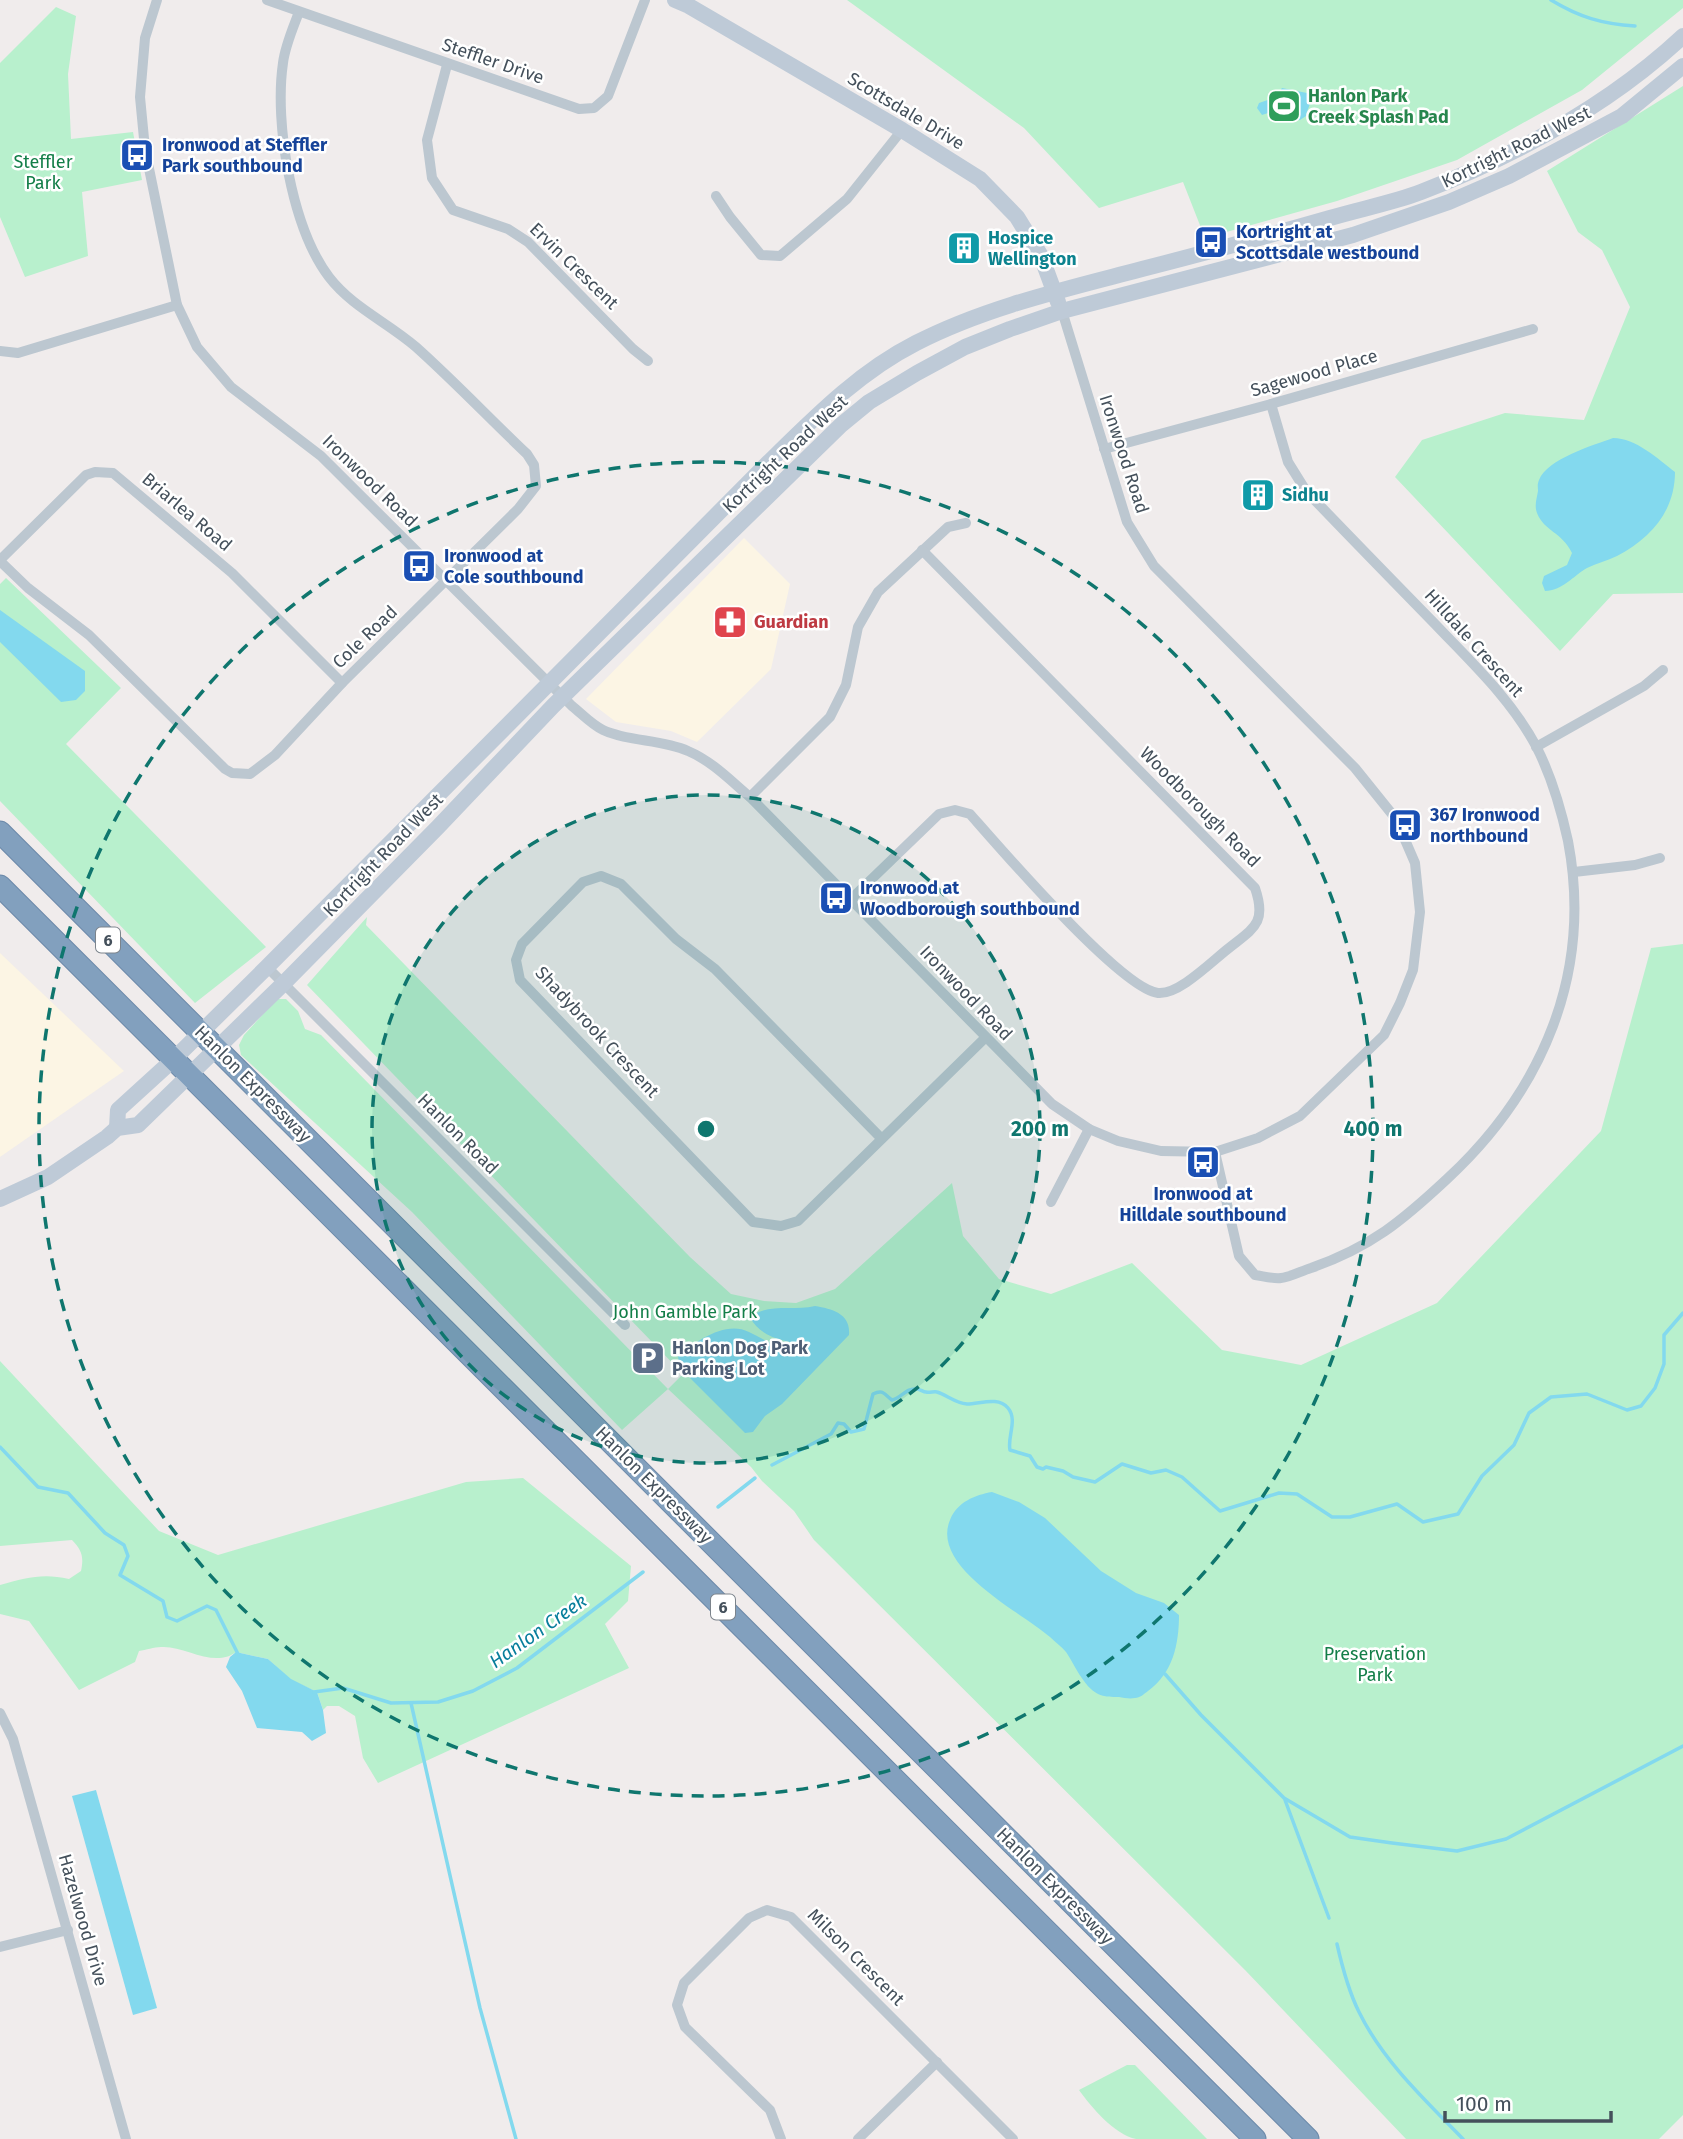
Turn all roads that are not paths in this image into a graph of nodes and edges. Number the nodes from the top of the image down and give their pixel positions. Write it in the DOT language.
graph roads {
  1 [pos="157,0"];
  2 [pos="267,0"];
  3 [pos="645,0"];
  4 [pos="675,0"];
  5 [pos="299,12"];
  6 [pos="1683,36"];
  7 [pos="447,65"];
  8 [pos="1683,66"];
  9 [pos="902,130"];
  10 [pos="716,196"];
  11 [pos="1054,292"];
  12 [pos="177,305"];
  13 [pos="1062,311"];
  14 [pos="1533,329"];
  15 [pos="0,351"];
  16 [pos="648,361"];
  17 [pos="1271,404"];
  18 [pos="1104,449"];
  19 [pos="966,523"];
  20 [pos="922,550"];
  21 [pos="0,560"];
  22 [pos="447,582"];
  23 [pos="1663,670"];
  24 [pos="548,682"];
  25 [pos="342,683"];
  26 [pos="563,698"];
  27 [pos="1536,747"];
  28 [pos="750,797"];
  29 [pos="0,832"];
  30 [pos="1660,858"];
  31 [pos="1574,872"];
  32 [pos="0,886"];
  33 [pos="851,899"];
  34 [pos="267,967"];
  35 [pos="283,984"];
  36 [pos="200,1032"];
  37 [pos="985,1038"];
  38 [pos="217,1048"];
  39 [pos="174,1059"];
  40 [pos="190,1075"];
  41 [pos="117,1128"];
  42 [pos="1089,1129"];
  43 [pos="881,1138"];
  44 [pos="1215,1152"];
  45 [pos="0,1199"];
  46 [pos="1051,1202"];
  47 [pos="625,1325"];
  48 [pos="0,1713"];
  49 [pos="68,1930"];
  50 [pos="0,1947"];
  51 [pos="937,2062"];
  52 [pos="126,2139"];
  53 [pos="781,2139"];
  54 [pos="858,2139"];
  55 [pos="1013,2139"];
  56 [pos="1255,2139"];
  57 [pos="1308,2139"];
  1 -- 12 [label="street, Ironwood Road"];
  2 -- 5 [label="street, Steffler Drive"];
  3 -- 7 [label="street, Steffler Drive"];
  4 -- 9 [label="street, Scottsdale Drive"];
  5 -- 7 [label="street, Steffler Drive"];
  5 -- 22 [label="street, Cole Road"];
  6 -- 11 [label="street, Kortright Road West"];
  7 -- 16 [label="street, Ervin Crescent"];
  8 -- 13 [label="street, Kortright Road West"];
  9 -- 10 [label="street"];
  9 -- 11 [label="street, Scottsdale Drive"];
  11 -- 13 [label="street, Scottsdale Drive"];
  11 -- 24 [label="street, Kortright Road West"];
  12 -- 15 [label="street"];
  12 -- 22 [label="street, Ironwood Road"];
  13 -- 18 [label="street, Ironwood Road"];
  13 -- 26 [label="street, Kortright Road West"];
  14 -- 17 [label="street, Sagewood Place"];
  17 -- 18 [label="street, Sagewood Place"];
  17 -- 27 [label="street, Hilldale Crescent"];
  18 -- 44 [label="street, Ironwood Road"];
  19 -- 20 [label="street"];
  20 -- 28 [label="street"];
  20 -- 33 [label="street, Woodborough Road"];
  21 -- 25 [label="street, Briarlea Road"];
  21 -- 25 [label="street, Cole Road"];
  22 -- 24 [label="street, Ironwood Road"];
  22 -- 25 [label="street, Cole Road"];
  23 -- 27 [label="street"];
  24 -- 26 [label="street, Ironwood Road"];
  24 -- 34 [label="street, Kortright Road West"];
  26 -- 28 [label="street, Ironwood Road"];
  26 -- 35 [label="street, Kortright Road West"];
  27 -- 31 [label="street, Hilldale Crescent"];
  28 -- 33 [label="street, Ironwood Road"];
  29 -- 36 [label="highway, Hanlon Expressway / 6"];
  30 -- 31 [label="street"];
  31 -- 44 [label="street, Hilldale Crescent"];
  32 -- 39 [label="highway, 6"];
  33 -- 37 [label="street, Ironwood Road"];
  34 -- 35 [label="street, Hanlon Road"];
  34 -- 36 [label="street, Kortright Road West"];
  35 -- 38 [label="street, Kortright Road West"];
  35 -- 47 [label="street, Hanlon Road"];
  36 -- 38 [label="highway, Hanlon Expressway / 6"];
  36 -- 39 [label="street, Kortright Road West"];
  37 -- 42 [label="street, Ironwood Road"];
  37 -- 43 [label="street, Shadybrook Crescent"];
  38 -- 40 [label="street, Kortright Road West"];
  38 -- 57 [label="highway, Hanlon Expressway / 6"];
  39 -- 40 [label="highway, 6"];
  39 -- 41 [label="street, Kortright Road West"];
  40 -- 41 [label="street, Kortright Road West"];
  40 -- 56 [label="highway, 6"];
  41 -- 45 [label="street"];
  42 -- 44 [label="street, Ironwood Road"];
  42 -- 46 [label="street"];
  43 -- 43 [label="street, Shadybrook Crescent"];
  48 -- 49 [label="street, Hazelwood Drive"];
  49 -- 50 [label="street"];
  49 -- 52 [label="street, Hazelwood Drive"];
  51 -- 53 [label="street, Milson Crescent"];
  51 -- 54 [label="street"];
  51 -- 55 [label="street, Milson Crescent"];
}
